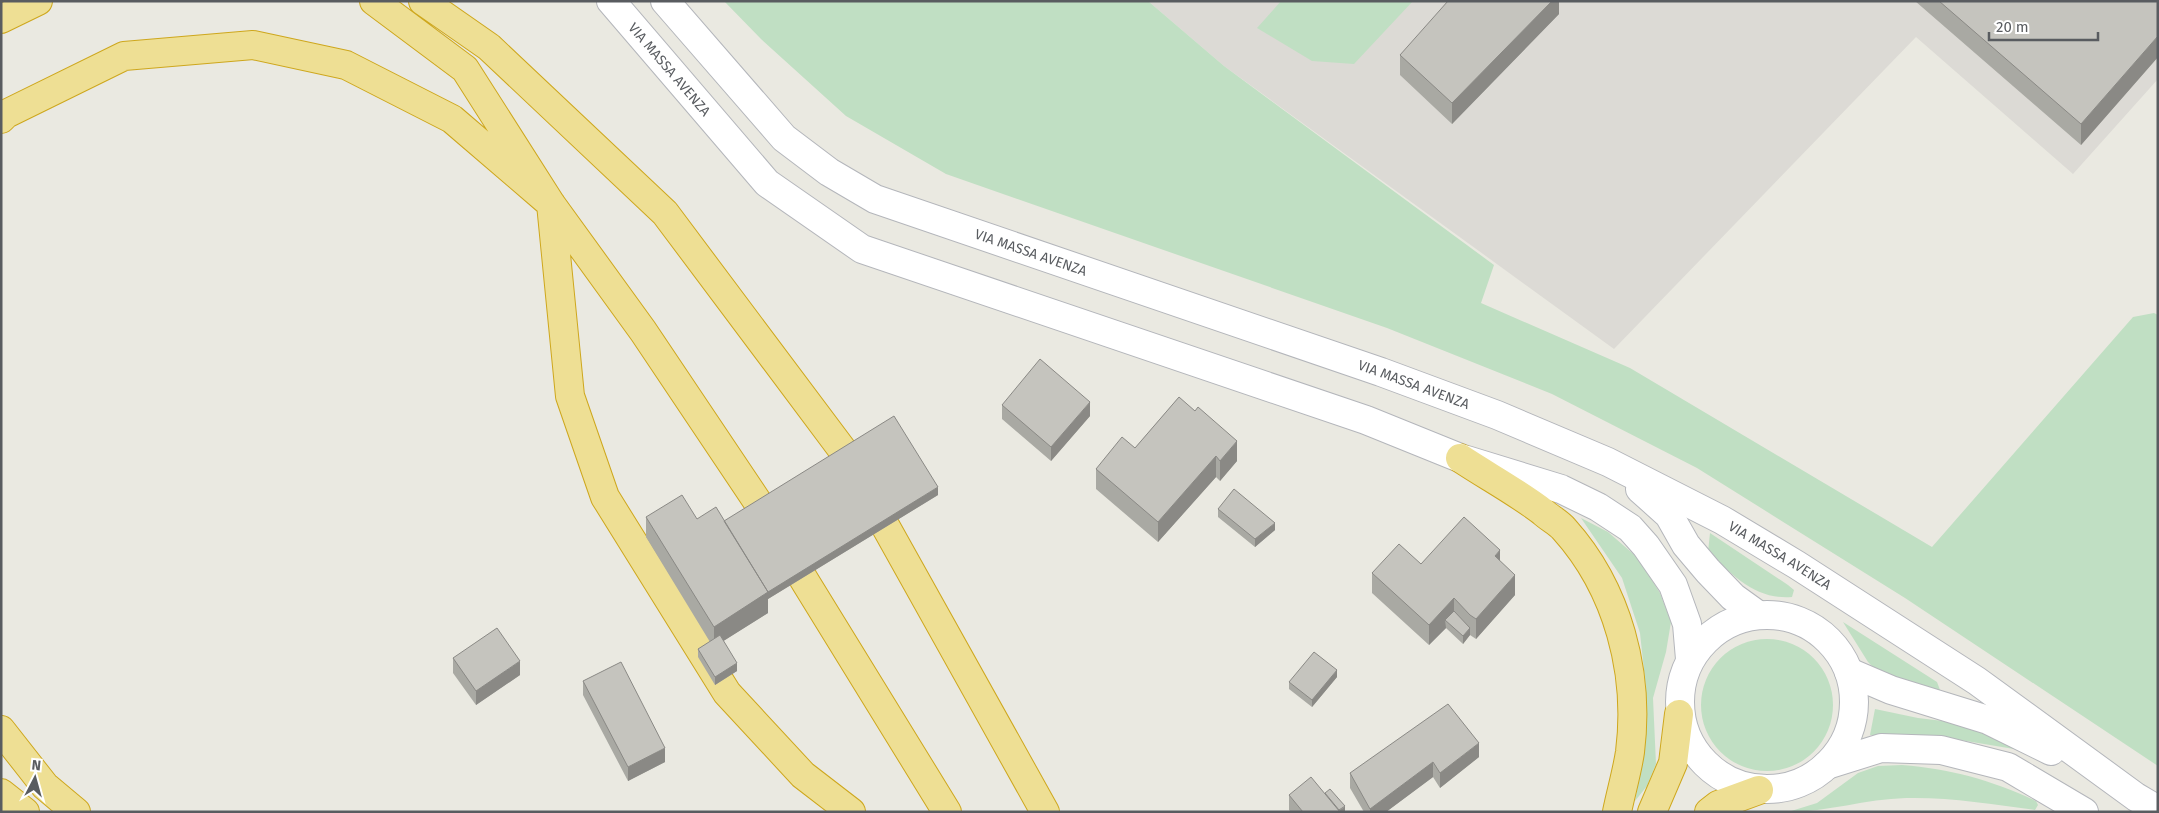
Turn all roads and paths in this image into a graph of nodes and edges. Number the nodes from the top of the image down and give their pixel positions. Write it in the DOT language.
graph roads {
  1 [pos="38,1"];
  2 [pos="374,1"];
  3 [pos="379,1"];
  4 [pos="423,1"];
  5 [pos="611,1"];
  6 [pos="665,1"];
  7 [pos="1,19"];
  8 [pos="471,34"];
  9 [pos="1,119"];
  10 [pos="551,204"];
  11 [pos="1460,458"];
  12 [pos="1608,462"];
  13 [pos="1758,615"];
  14 [pos="1690,659"];
  15 [pos="1849,672"];
  16 [pos="1679,714"];
  17 [pos="1,730"];
  18 [pos="1827,765"];
  19 [pos="1759,790"];
  20 [pos="1,794"];
  21 [pos="2147,803"];
  22 [pos="25,812"];
  23 [pos="76,812"];
  24 [pos="851,812"];
  25 [pos="947,812"];
  26 [pos="1045,812"];
  27 [pos="1617,812"];
  28 [pos="1652,812"];
  29 [pos="1709,812"];
  30 [pos="2084,812"];
  1 -- 7 [label="highway"];
  2 -- 10 [label="highway"];
  3 -- 8 [label="highway"];
  4 -- 8 [label="highway"];
  5 -- 11 [label="main road, VIA MASSA AVENZA"];
  6 -- 12 [label="main road, VIA MASSA AVENZA"];
  8 -- 26 [label="highway"];
  9 -- 10 [label="highway"];
  10 -- 24 [label="highway"];
  10 -- 25 [label="highway"];
  11 -- 14 [label="main road, VIA MASSA AVENZA"];
  11 -- 27 [label="highway"];
  12 -- 13 [label="main road"];
  12 -- 21 [label="main road, VIA MASSA AVENZA"];
  13 -- 14 [label="main road"];
  13 -- 15 [label="main road"];
  14 -- 16 [label="main road"];
  15 -- 18 [label="main road"];
  15 -- 21 [label="main road"];
  16 -- 19 [label="main road"];
  16 -- 28 [label="highway"];
  17 -- 23 [label="highway"];
  18 -- 19 [label="main road"];
  18 -- 30 [label="main road"];
  19 -- 29 [label="highway"];
  20 -- 22 [label="highway"];
}
